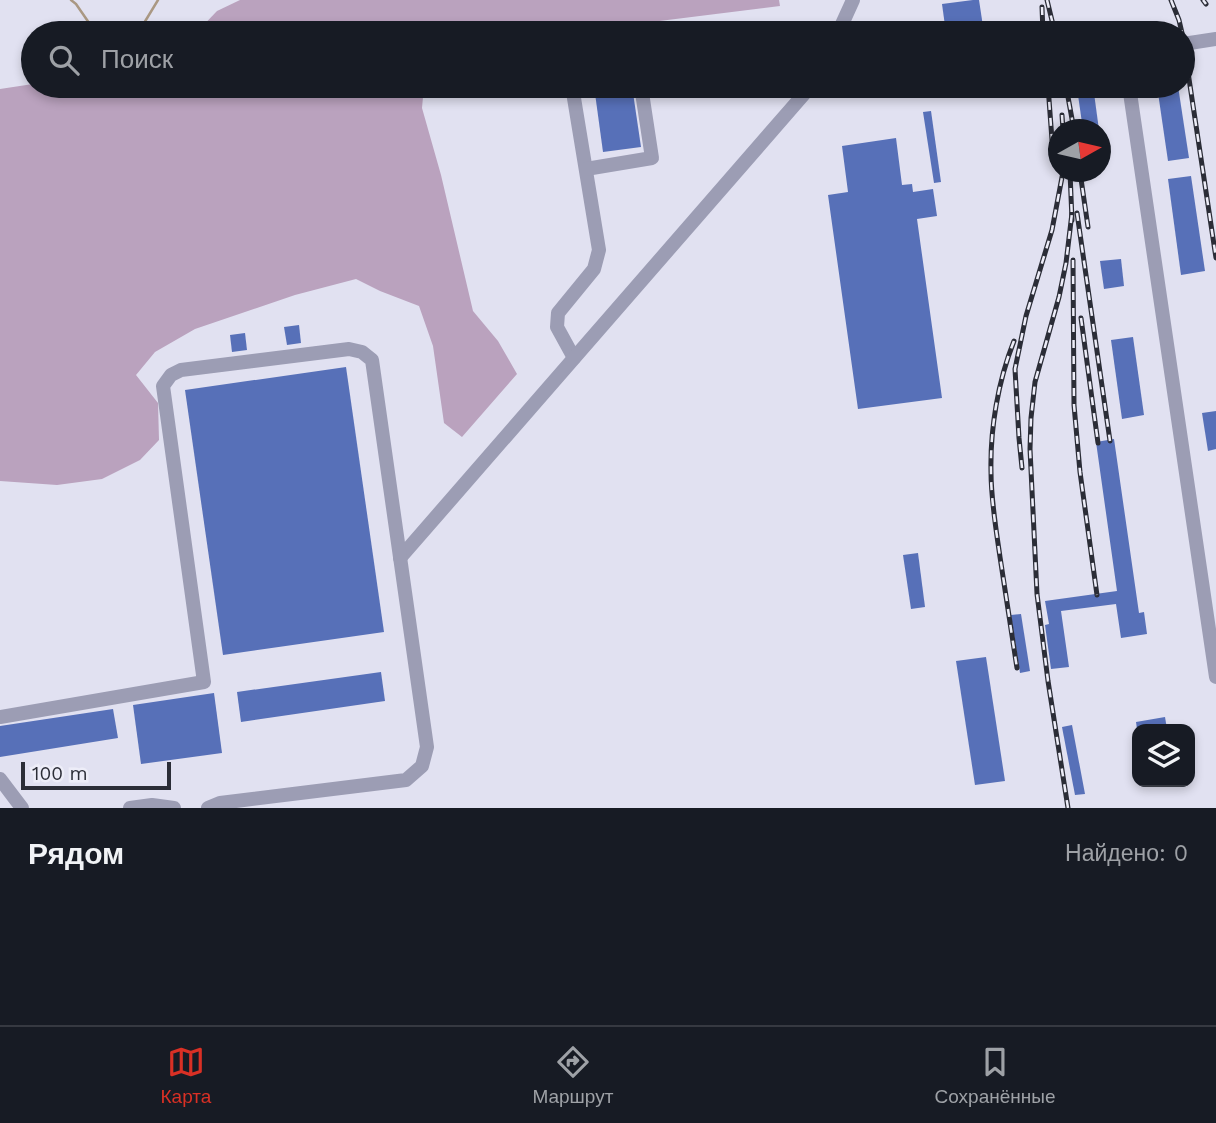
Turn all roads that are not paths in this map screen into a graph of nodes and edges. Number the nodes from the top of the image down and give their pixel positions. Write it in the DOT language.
graph roads {
  1 [pos="853,0"];
  2 [pos="843,21"];
  3 [pos="1216,39"];
  4 [pos="1195,42"];
  5 [pos="574,98"];
  6 [pos="643,98"];
  7 [pos="801,98"];
  8 [pos="1131,98"];
  9 [pos="586,169"];
  10 [pos="574,358"];
  11 [pos="400,558"];
  12 [pos="1216,677"];
  13 [pos="0,717"];
  14 [pos="0,779"];
  15 [pos="22,808"];
  16 [pos="130,808"];
  17 [pos="174,808"];
  18 [pos="208,808"];
  1 -- 2 [label="street"];
  3 -- 4 [label="street"];
  5 -- 9 [label="street"];
  6 -- 9 [label="street"];
  7 -- 10 [label="street"];
  8 -- 12 [label="street"];
  9 -- 10 [label="street"];
  10 -- 11 [label="street"];
  11 -- 13 [label="street"];
  11 -- 18 [label="street"];
  14 -- 15 [label="street"];
  16 -- 17 [label="street"];
}
